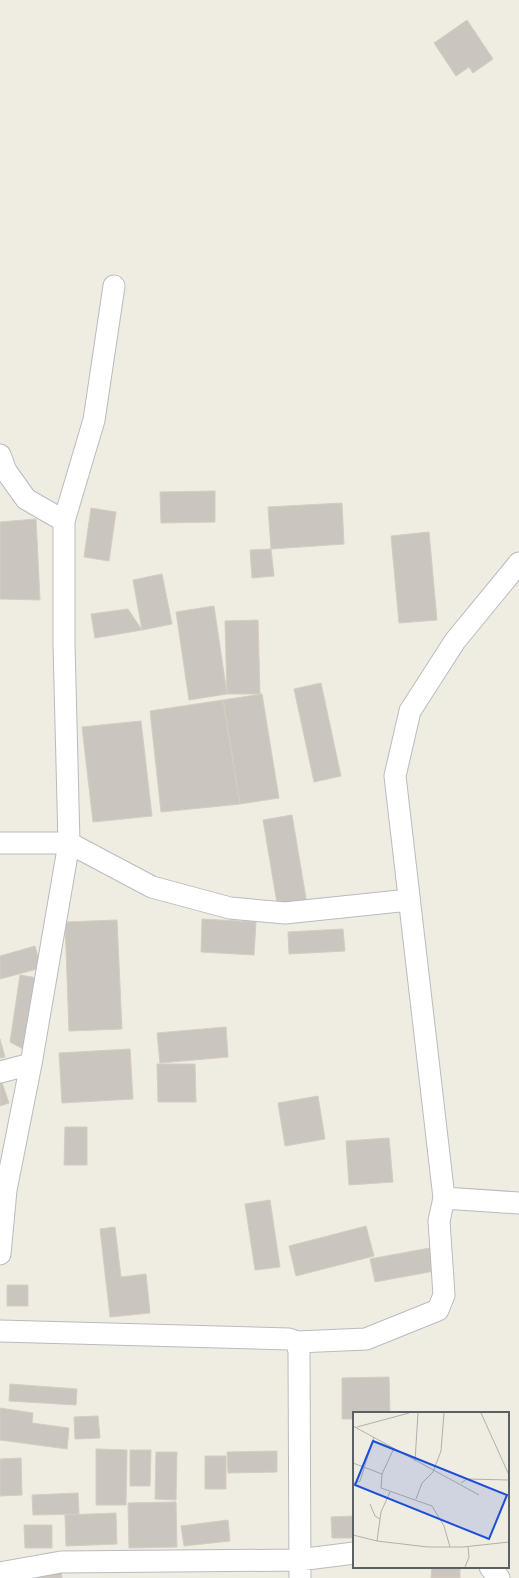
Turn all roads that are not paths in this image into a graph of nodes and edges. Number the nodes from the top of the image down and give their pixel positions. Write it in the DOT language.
graph roads {
  1 [pos="114,286"];
  2 [pos="0,455"];
  3 [pos="64,521"];
  4 [pos="519,563"];
  5 [pos="0,843"];
  6 [pos="69,843"];
  7 [pos="409,900"];
  8 [pos="31,1064"];
  9 [pos="0,1072"];
  10 [pos="444,1198"];
  11 [pos="519,1203"];
  12 [pos="0,1254"];
  13 [pos="0,1331"];
  14 [pos="297,1342"];
  15 [pos="353,1553"];
  16 [pos="491,1568"];
  17 [pos="300,1569"];
  18 [pos="0,1573"];
  19 [pos="498,1578"];
  1 -- 3 [label="street"];
  2 -- 3 [label="street"];
  3 -- 6 [label="street"];
  4 -- 7 [label="street"];
  5 -- 6 [label="street"];
  6 -- 7 [label="street"];
  6 -- 8 [label="street"];
  7 -- 10 [label="street"];
  8 -- 9 [label="street"];
  8 -- 12 [label="street"];
  10 -- 11 [label="street"];
  10 -- 14 [label="street"];
  13 -- 14 [label="street"];
  14 -- 17 [label="street"];
  15 -- 17 [label="street"];
  16 -- 19 [label="street"];
  17 -- 18 [label="street"];
}
